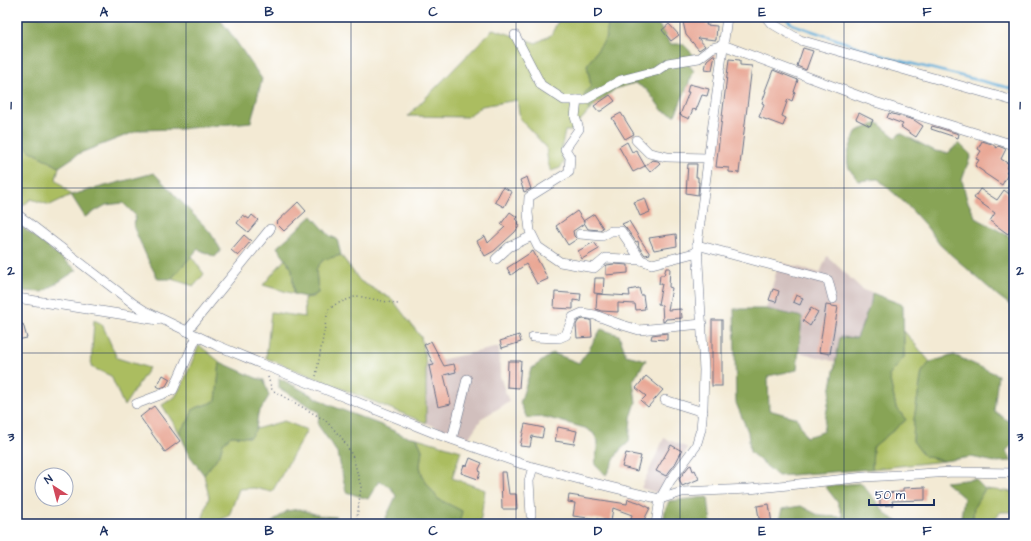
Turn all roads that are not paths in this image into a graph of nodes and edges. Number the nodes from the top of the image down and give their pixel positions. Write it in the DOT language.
graph roads {
  1 [pos="728,17"];
  2 [pos="766,17"];
  3 [pos="515,35"];
  4 [pos="723,45"];
  5 [pos="577,100"];
  6 [pos="1014,102"];
  7 [pos="636,140"];
  8 [pos="1014,145"];
  9 [pos="708,158"];
  10 [pos="17,214"];
  11 [pos="270,229"];
  12 [pos="580,234"];
  13 [pos="532,236"];
  14 [pos="697,249"];
  15 [pos="496,259"];
  16 [pos="641,260"];
  17 [pos="17,298"];
  18 [pos="834,299"];
  19 [pos="167,321"];
  20 [pos="702,324"];
  21 [pos="187,331"];
  22 [pos="197,336"];
  23 [pos="533,337"];
  24 [pos="467,379"];
  25 [pos="665,400"];
  26 [pos="136,404"];
  27 [pos="703,412"];
  28 [pos="452,440"];
  29 [pos="533,467"];
  30 [pos="1014,473"];
  31 [pos="660,499"];
  32 [pos="531,515"];
  33 [pos="656,524"];
  1 -- 4 [label="street"];
  2 -- 6 [label="street"];
  3 -- 5 [label="street"];
  4 -- 5 [label="street"];
  4 -- 8 [label="street"];
  4 -- 9 [label="street"];
  5 -- 13 [label="street"];
  7 -- 9 [label="street"];
  9 -- 14 [label="street"];
  10 -- 19 [label="street"];
  11 -- 21 [label="street"];
  12 -- 16 [label="street"];
  13 -- 15 [label="street"];
  13 -- 16 [label="street"];
  14 -- 16 [label="street"];
  14 -- 18 [label="street"];
  14 -- 20 [label="street"];
  17 -- 19 [label="street"];
  19 -- 21 [label="street"];
  20 -- 23 [label="street"];
  20 -- 27 [label="street"];
  21 -- 22 [label="street"];
  22 -- 26 [label="street"];
  22 -- 28 [label="street"];
  24 -- 28 [label="street"];
  25 -- 27 [label="street"];
  27 -- 31 [label="street"];
  28 -- 29 [label="street"];
  29 -- 31 [label="street"];
  29 -- 32 [label="street"];
  30 -- 31 [label="street"];
  31 -- 33 [label="street"];
}
